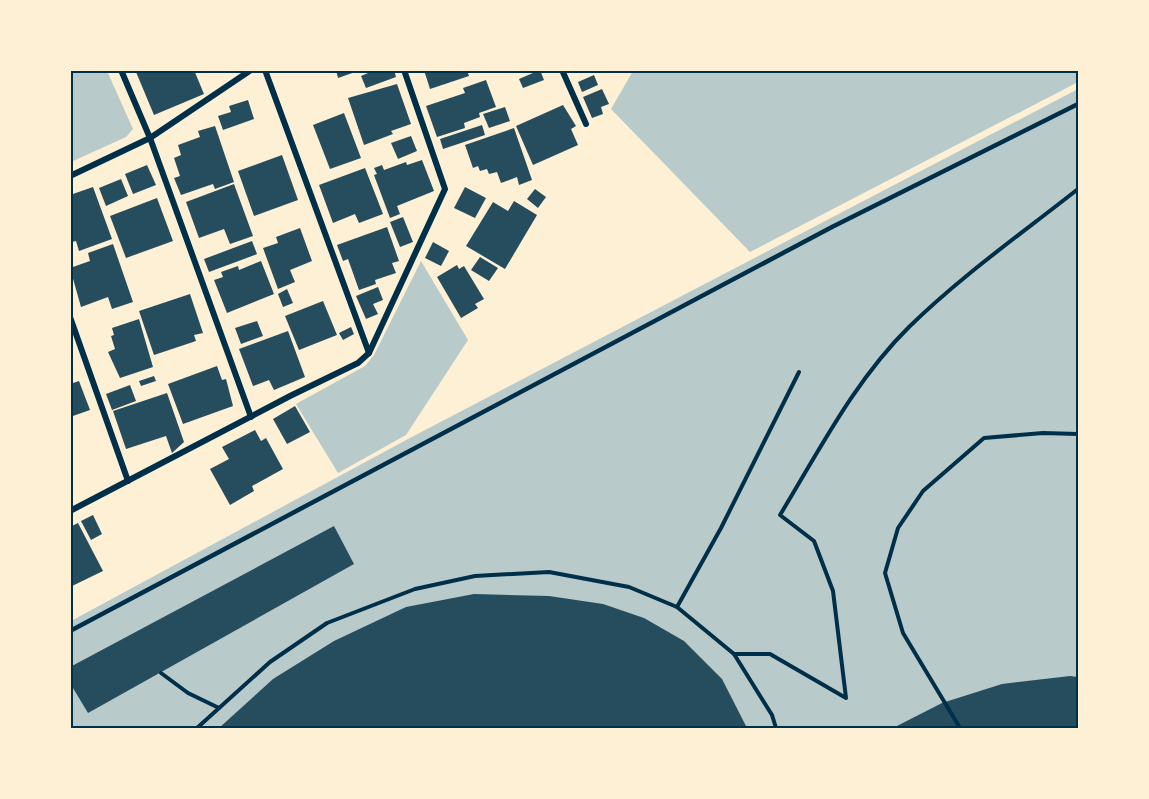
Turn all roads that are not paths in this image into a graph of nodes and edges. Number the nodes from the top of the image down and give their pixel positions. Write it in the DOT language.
graph roads {
  1 [pos="121,70"];
  2 [pos="251,70"];
  3 [pos="265,70"];
  4 [pos="404,70"];
  5 [pos="562,70"];
  6 [pos="1078,104"];
  7 [pos="586,124"];
  8 [pos="150,138"];
  9 [pos="70,176"];
  10 [pos="70,317"];
  11 [pos="369,353"];
  12 [pos="251,417"];
  13 [pos="128,481"];
  14 [pos="70,511"];
  15 [pos="70,631"];
  1 -- 8 [label="street"];
  2 -- 8 [label="street"];
  3 -- 11 [label="street"];
  4 -- 11 [label="street"];
  5 -- 7 [label="street"];
  6 -- 15 [label="lane"];
  8 -- 9 [label="street"];
  8 -- 12 [label="street"];
  10 -- 13 [label="street"];
  11 -- 12 [label="street"];
  12 -- 13 [label="street"];
  13 -- 14 [label="street"];
}
